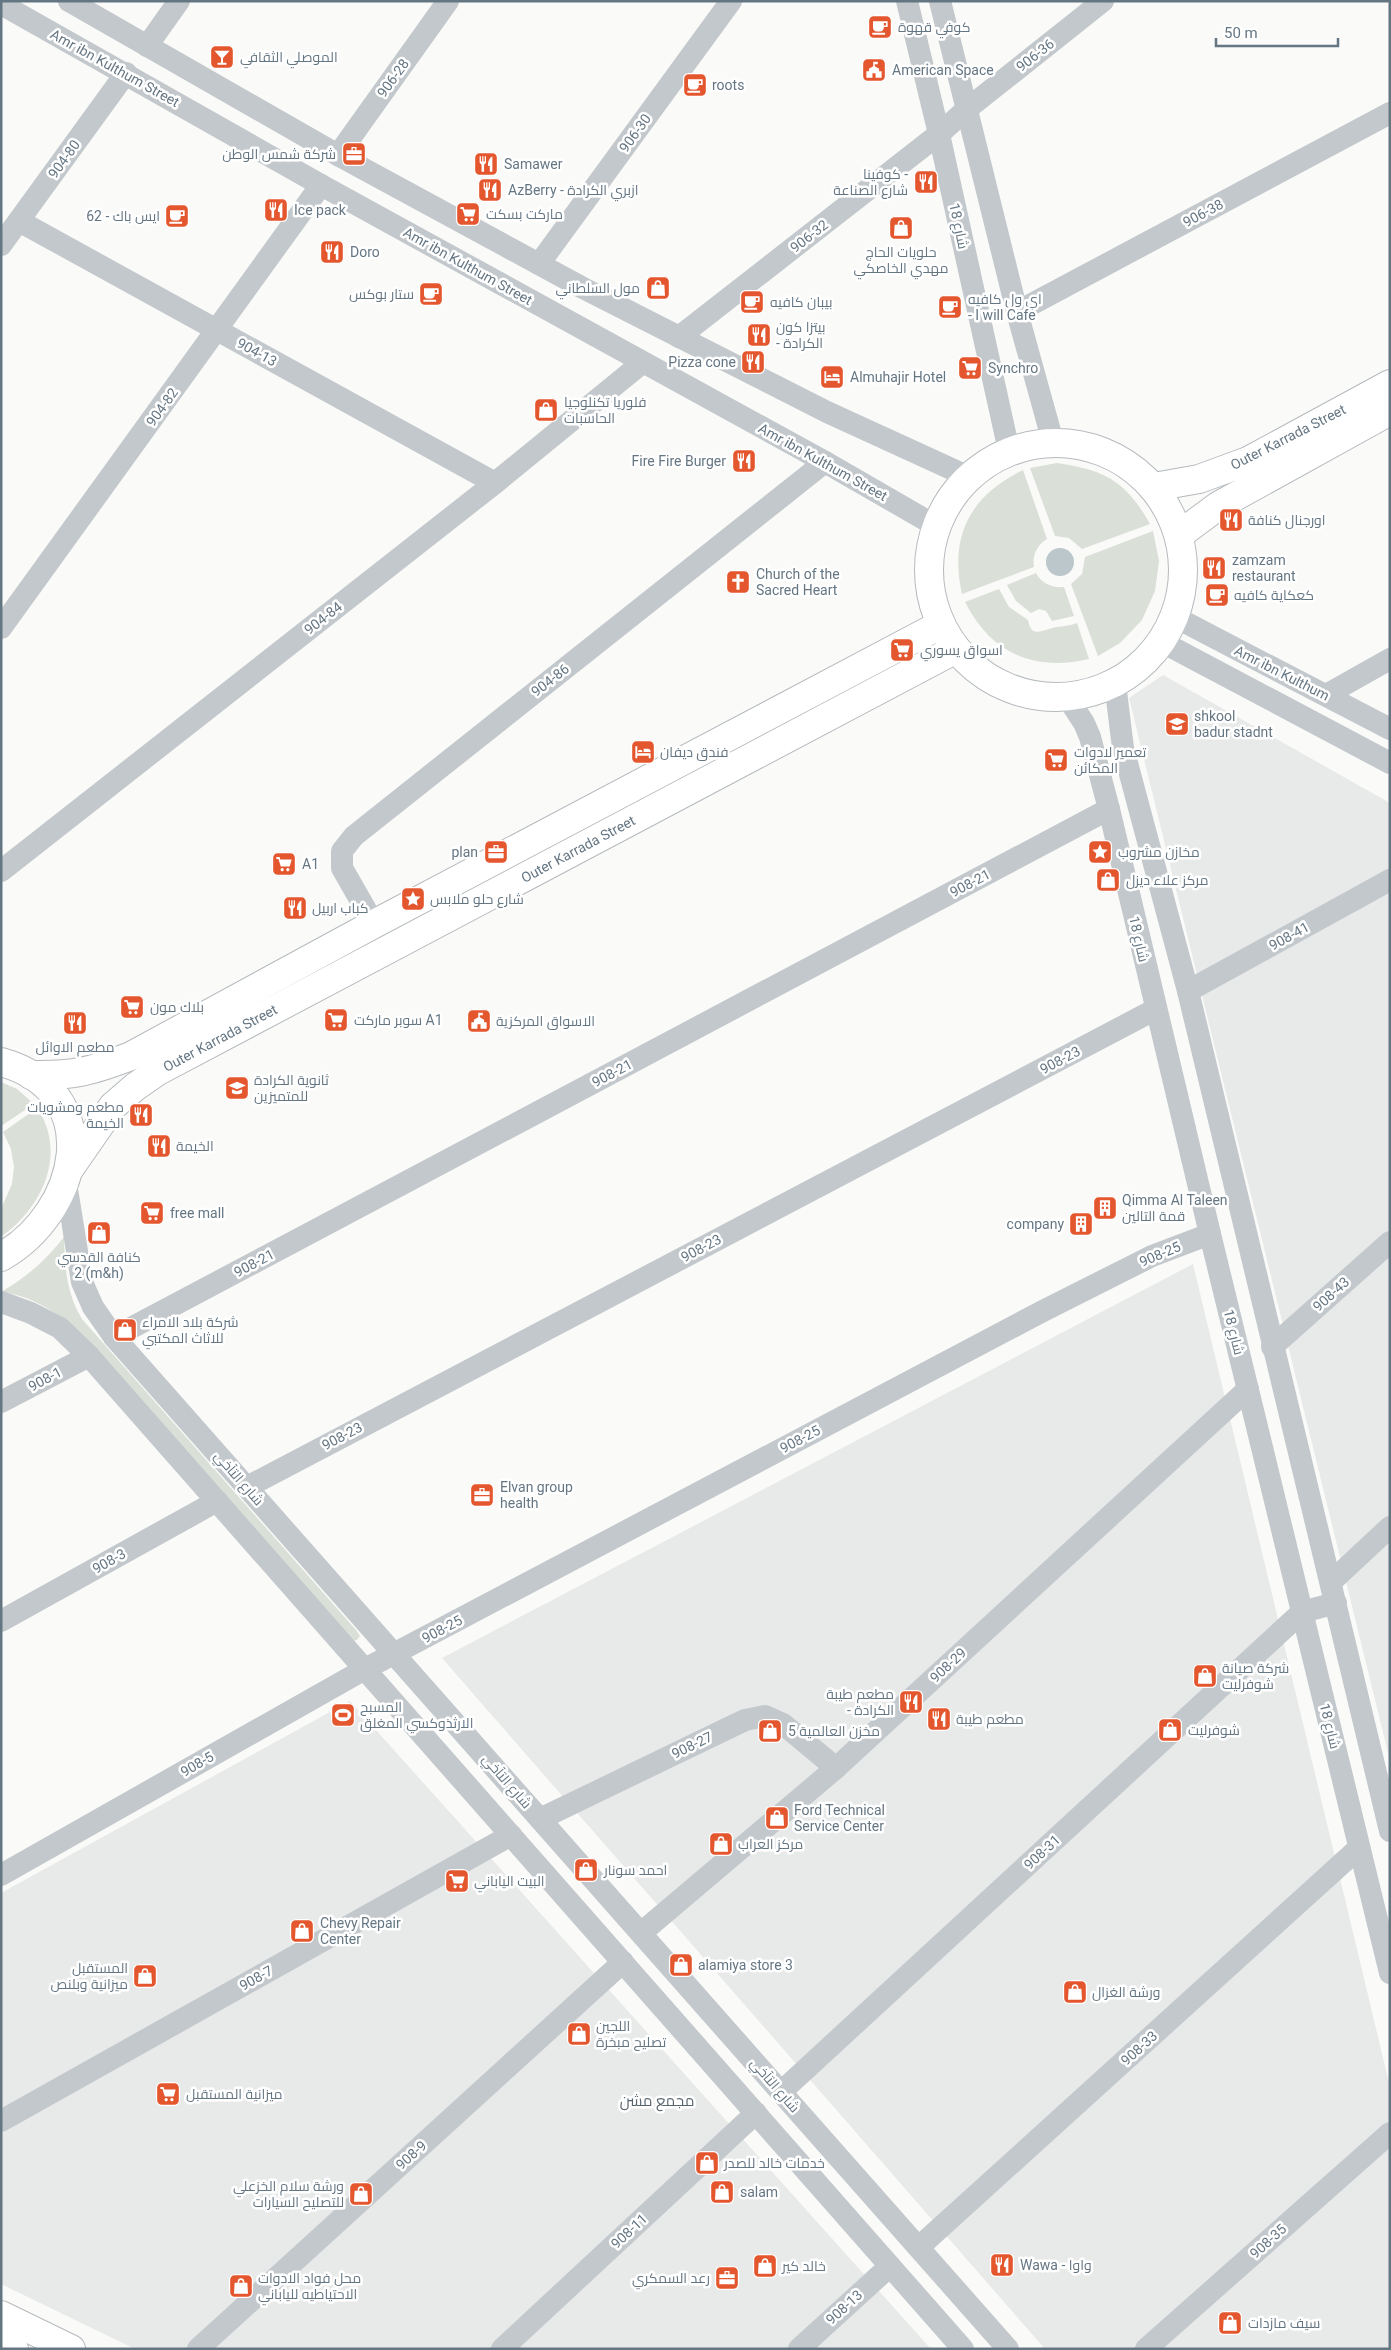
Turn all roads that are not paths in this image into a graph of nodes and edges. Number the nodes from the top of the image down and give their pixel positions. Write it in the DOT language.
graph roads {
  1 [pos="70,1"];
  2 [pos="179,1"];
  3 [pos="448,1"];
  4 [pos="731,1"];
  5 [pos="907,1"];
  6 [pos="940,1"];
  7 [pos="1103,1"];
  8 [pos="1,4"];
  9 [pos="147,46"];
  10 [pos="126,73"];
  11 [pos="967,109"];
  12 [pos="1390,113"];
  13 [pos="939,134"];
  14 [pos="338,155"];
  15 [pos="321,185"];
  16 [pos="19,221"];
  17 [pos="1,245"];
  18 [pos="539,264"];
  19 [pos="583,288"];
  20 [pos="1017,312"];
  21 [pos="568,321"];
  22 [pos="218,330"];
  23 [pos="679,337"];
  24 [pos="642,363"];
  25 [pos="1390,384"];
  26 [pos="1390,411"];
  27 [pos="1053,442"];
  28 [pos="1009,451"];
  29 [pos="825,462"];
  30 [pos="968,476"];
  31 [pos="495,483"];
  32 [pos="1154,487"];
  33 [pos="936,526"];
  34 [pos="1179,535"];
  35 [pos="1175,617"];
  36 [pos="940,625"];
  37 [pos="1,628"];
  38 [pos="1162,642"];
  39 [pos="956,650"];
  40 [pos="1390,659"];
  41 [pos="1115,683"];
  42 [pos="1326,695"];
  43 [pos="1066,697"];
  44 [pos="1390,729"];
  45 [pos="1390,763"];
  46 [pos="1109,809"];
  47 [pos="1,870"];
  48 [pos="1390,880"];
  49 [pos="374,924"];
  50 [pos="1188,991"];
  51 [pos="1156,1009"];
  52 [pos="1,1062"];
  53 [pos="31,1075"];
  54 [pos="68,1176"];
  55 [pos="1241,1216"];
  56 [pos="1208,1229"];
  57 [pos="1390,1242"];
  58 [pos="1,1258"];
  59 [pos="1,1302"];
  60 [pos="114,1337"];
  61 [pos="1272,1347"];
  62 [pos="89,1356"];
  63 [pos="1248,1388"];
  64 [pos="1,1402"];
  65 [pos="246,1486"];
  66 [pos="217,1501"];
  67 [pos="1390,1527"];
  68 [pos="1331,1582"];
  69 [pos="1336,1603"];
  70 [pos="1302,1612"];
  71 [pos="1,1621"];
  72 [pos="394,1654"];
  73 [pos="365,1669"];
  74 [pos="836,1768"];
  75 [pos="1388,1815"];
  76 [pos="540,1819"];
  77 [pos="511,1835"];
  78 [pos="1359,1848"];
  79 [pos="1,1875"];
  80 [pos="641,1933"];
  81 [pos="623,1962"];
  82 [pos="1390,1973"];
  83 [pos="781,2092"];
  84 [pos="756,2113"];
  85 [pos="1,2121"];
  86 [pos="1390,2133"];
  87 [pos="847,2166"];
  88 [pos="823,2190"];
  89 [pos="919,2247"];
  90 [pos="890,2266"];
  91 [pos="1,2315"];
  92 [pos="1,2343"];
  93 [pos="13,2349"];
  94 [pos="71,2349"];
  95 [pos="198,2349"];
  96 [pos="502,2349"];
  97 [pos="799,2349"];
  98 [pos="963,2349"];
  99 [pos="1008,2349"];
  100 [pos="1146,2349"];
  1 -- 9 [label="street"];
  2 -- 9 [label="street"];
  3 -- 14 [label="street, 906-28"];
  4 -- 18 [label="street, 906-30"];
  5 -- 13 [label="street, شارع 18"];
  6 -- 11 [label="street"];
  7 -- 11 [label="street, 906-36"];
  8 -- 10 [label="street, Amr ibn Kulthum Street"];
  9 -- 14 [label="street"];
  10 -- 15 [label="street, Amr ibn Kulthum Street"];
  10 -- 16 [label="street, 904-80"];
  11 -- 13 [label="street, 906-36"];
  11 -- 20 [label="street"];
  12 -- 20 [label="street, 906-38"];
  13 -- 23 [label="street, 906-32"];
  13 -- 28 [label="street, شارع 18"];
  14 -- 18 [label="street"];
  15 -- 21 [label="street, Amr ibn Kulthum Street"];
  15 -- 22 [label="street, 904-82"];
  16 -- 17 [label="street, 904-80"];
  16 -- 22 [label="street, 904-13"];
  18 -- 19 [label="street"];
  19 -- 21 [label="street"];
  19 -- 23 [label="street"];
  20 -- 27 [label="street"];
  21 -- 24 [label="street, Amr ibn Kulthum Street"];
  22 -- 31 [label="street, 904-13"];
  22 -- 37 [label="street, 904-82"];
  23 -- 30 [label="street"];
  24 -- 29 [label="street, Amr ibn Kulthum Street"];
  24 -- 31 [label="street, 904-84"];
  25 -- 32 [label="main road, Outer Karrada Street"];
  26 -- 34 [label="main road, Outer Karrada Street"];
  27 -- 28 [label="main road"];
  27 -- 32 [label="main road"];
  28 -- 30 [label="main road"];
  29 -- 33 [label="street, Amr ibn Kulthum Street"];
  29 -- 49 [label="street, 904-86"];
  30 -- 33 [label="main road"];
  31 -- 47 [label="street, 904-84"];
  32 -- 34 [label="main road"];
  33 -- 36 [label="main road"];
  34 -- 35 [label="main road"];
  35 -- 38 [label="main road"];
  35 -- 42 [label="street, Amr ibn Kulthum"];
  36 -- 39 [label="main road"];
  36 -- 49 [label="main road, Outer Karrada Street"];
  38 -- 41 [label="main road"];
  38 -- 45 [label="street, Amr ibn Kulthum"];
  39 -- 43 [label="main road"];
  39 -- 54 [label="main road, Outer Karrada Street"];
  40 -- 42 [label="street"];
  41 -- 43 [label="main road"];
  41 -- 50 [label="street"];
  42 -- 44 [label="street, Amr ibn Kulthum"];
  43 -- 46 [label="street, شارع 18"];
  46 -- 51 [label="street, شارع 18"];
  46 -- 60 [label="street, 908-21"];
  48 -- 50 [label="street, 908-41"];
  49 -- 53 [label="main road, Outer Karrada Street"];
  50 -- 55 [label="street"];
  51 -- 56 [label="street, شارع 18"];
  51 -- 65 [label="street, 908-23"];
  52 -- 53 [label="main road"];
  53 -- 54 [label="main road"];
  54 -- 58 [label="main road, Outer Karrada Street"];
  54 -- 60 [label="street, شارع التآخي"];
  55 -- 56 [label="street, 908-25"];
  55 -- 61 [label="street"];
  56 -- 63 [label="street, شارع 18"];
  56 -- 72 [label="street, 908-25"];
  57 -- 61 [label="street, 908-43"];
  59 -- 62 [label="street"];
  60 -- 65 [label="street, شارع التآخي"];
  61 -- 68 [label="street"];
  62 -- 64 [label="street, 908-1"];
  62 -- 66 [label="street"];
  63 -- 70 [label="street, شارع 18"];
  63 -- 74 [label="street, 908-29"];
  65 -- 72 [label="street, شارع التآخي"];
  66 -- 71 [label="street, 908-3"];
  66 -- 73 [label="street"];
  67 -- 68 [label="street"];
  68 -- 69 [label="street"];
  69 -- 70 [label="street"];
  69 -- 75 [label="street"];
  70 -- 78 [label="street, شارع 18"];
  70 -- 83 [label="street, 908-31"];
  72 -- 73 [label="street, 908-5"];
  72 -- 76 [label="street, شارع التآخي"];
  73 -- 77 [label="street"];
  73 -- 79 [label="street, 908-5"];
  74 -- 76 [label="street, 908-27"];
  74 -- 80 [label="street, 908-29"];
  76 -- 80 [label="street, شارع التآخي"];
  77 -- 81 [label="street"];
  77 -- 85 [label="street, 908-7"];
  78 -- 82 [label="street, شارع 18"];
  78 -- 89 [label="street, 908-33"];
  80 -- 83 [label="street, شارع التآخي"];
  81 -- 84 [label="street"];
  81 -- 95 [label="street, 908-9"];
  83 -- 87 [label="street, شارع التآخي"];
  84 -- 88 [label="street"];
  84 -- 96 [label="street, 908-11"];
  86 -- 100 [label="street, 908-35"];
  87 -- 88 [label="street"];
  87 -- 89 [label="street, شارع التآخي"];
  88 -- 90 [label="street"];
  89 -- 99 [label="street, شارع التآخي"];
  90 -- 97 [label="street, 908-13"];
  90 -- 98 [label="street"];
  91 -- 94 [label="main road"];
  92 -- 93 [label="main road"];
}
